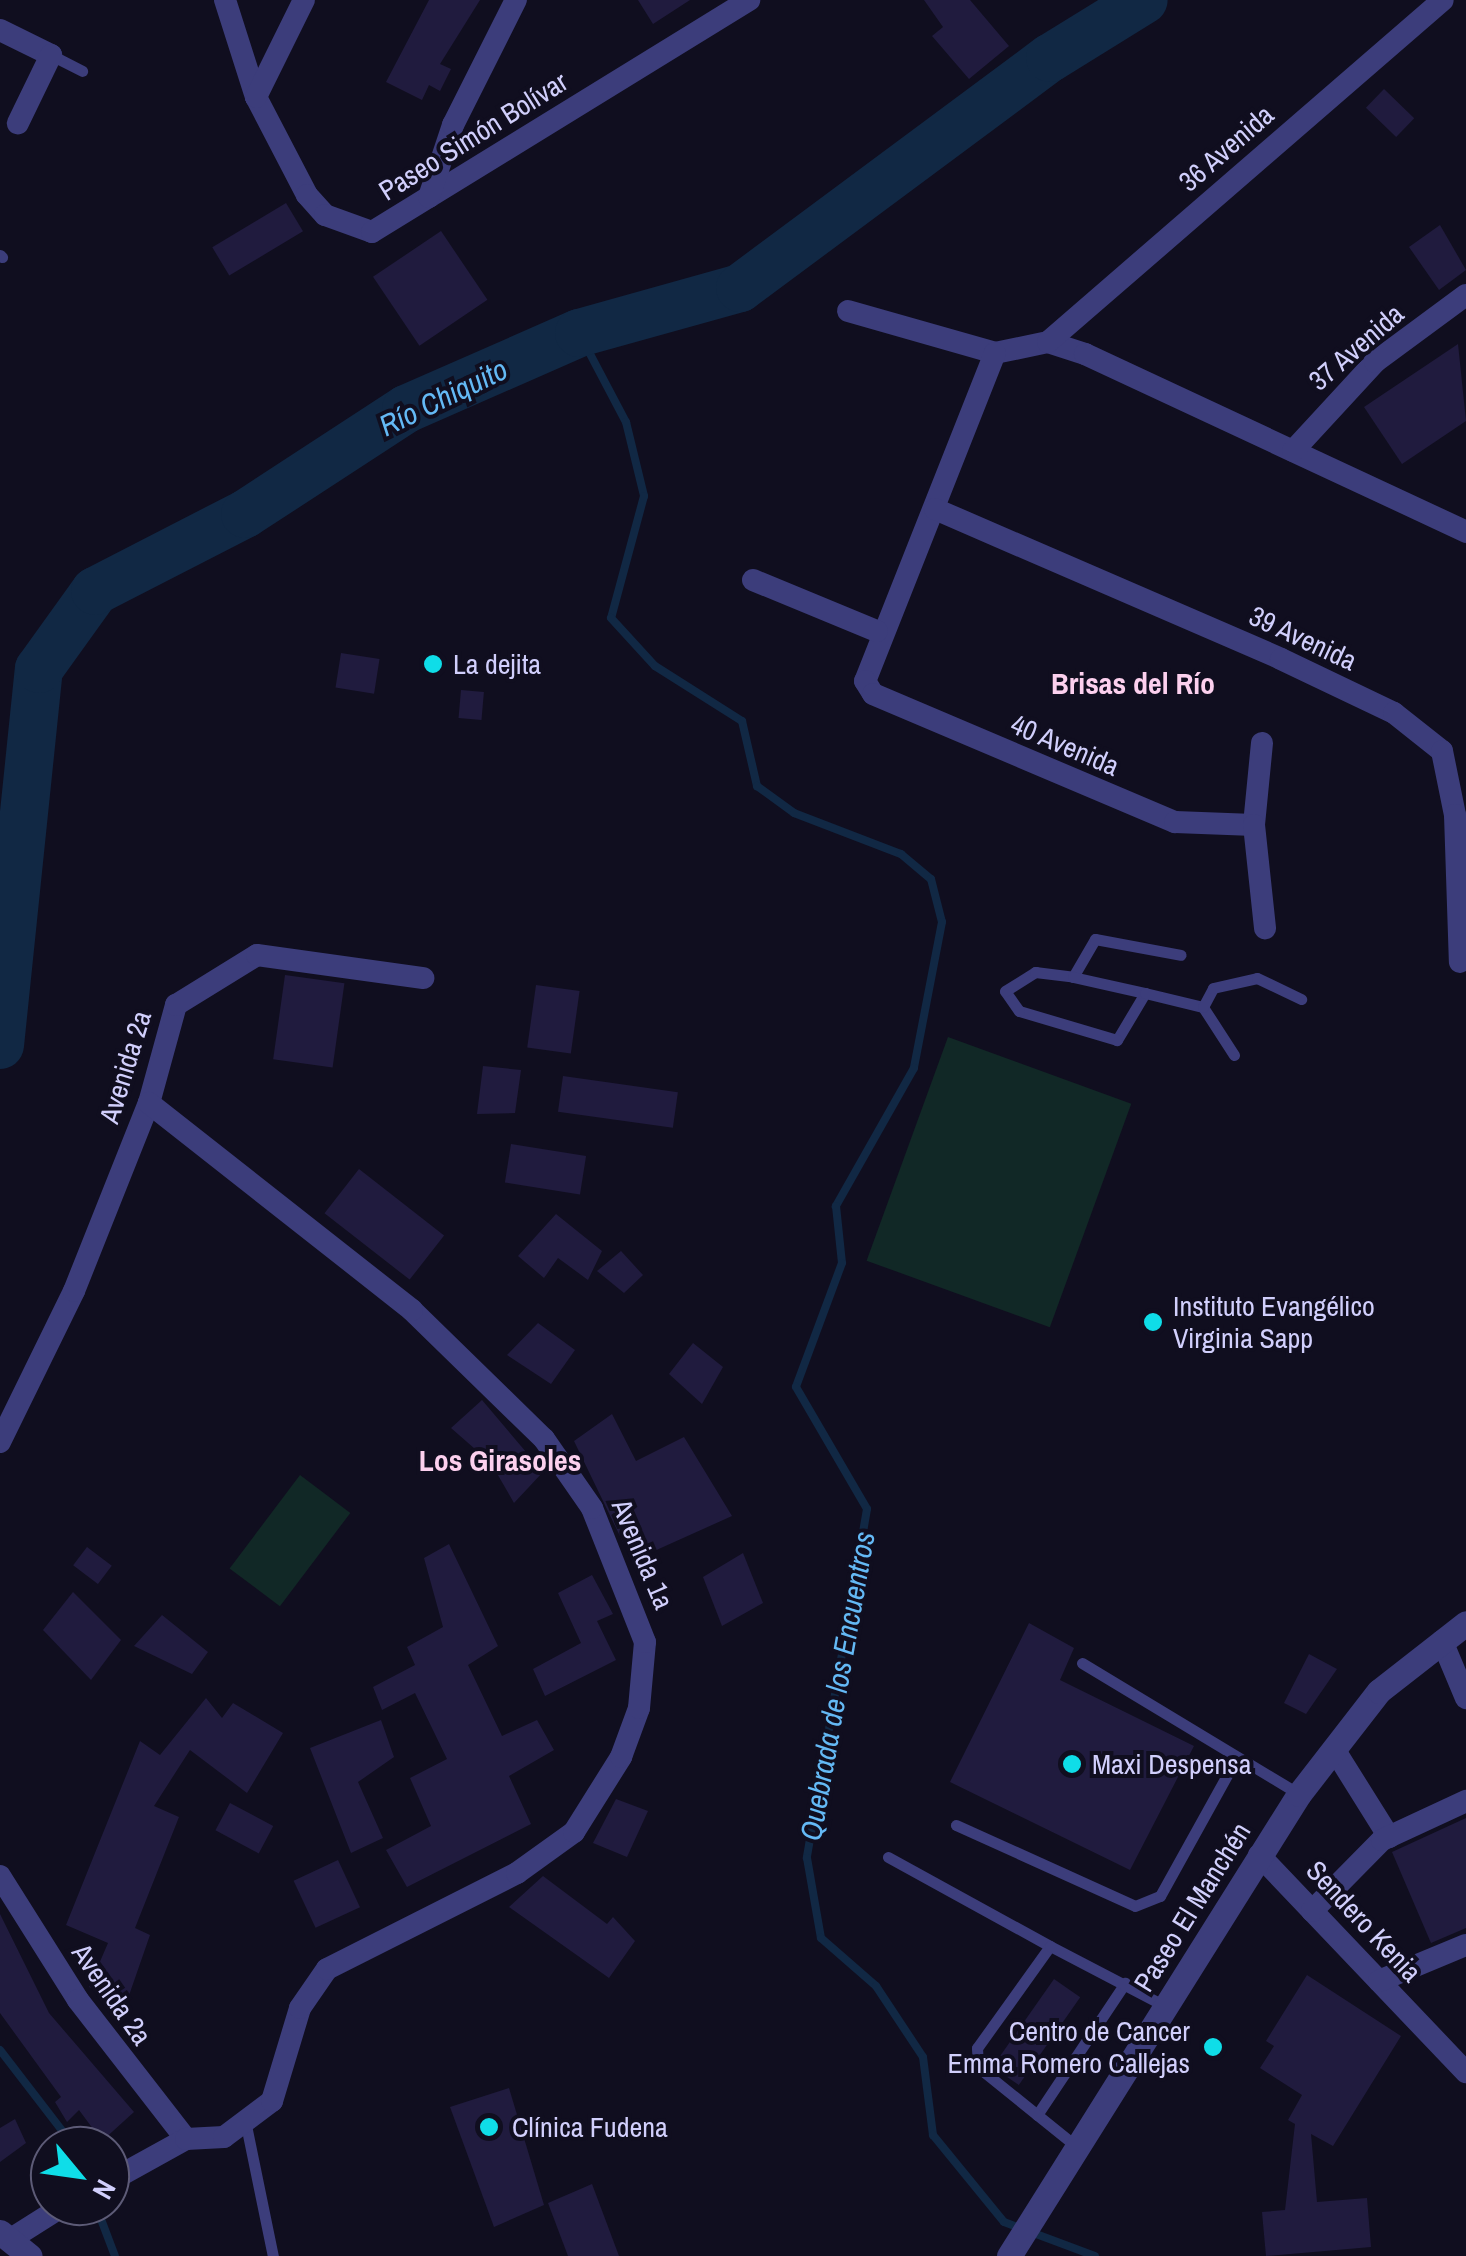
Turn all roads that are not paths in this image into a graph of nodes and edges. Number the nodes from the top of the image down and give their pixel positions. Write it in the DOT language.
graph roads {
  1 [pos="225,0"];
  2 [pos="304,0"];
  3 [pos="516,0"];
  4 [pos="749,0"];
  5 [pos="1443,0"];
  6 [pos="0,30"];
  7 [pos="51,55"];
  8 [pos="82,71"];
  9 [pos="256,97"];
  10 [pos="18,123"];
  11 [pos="429,197"];
  12 [pos="1466,296"];
  13 [pos="848,311"];
  14 [pos="1048,342"];
  15 [pos="995,353"];
  16 [pos="1293,451"];
  17 [pos="935,509"];
  18 [pos="1466,532"];
  19 [pos="753,580"];
  20 [pos="877,631"];
  21 [pos="1262,743"];
  22 [pos="1254,825"];
  23 [pos="1265,928"];
  24 [pos="1181,955"];
  25 [pos="1460,962"];
  26 [pos="1074,977"];
  27 [pos="423,978"];
  28 [pos="1144,993"];
  29 [pos="1301,999"];
  30 [pos="1203,1007"];
  31 [pos="1234,1055"];
  32 [pos="149,1104"];
  33 [pos="0,1442"];
  34 [pos="1466,1623"];
  35 [pos="1442,1641"];
  36 [pos="1082,1663"];
  37 [pos="1466,1698"];
  38 [pos="1334,1749"];
  39 [pos="1238,1757"];
  40 [pos="1300,1794"];
  41 [pos="1466,1801"];
  42 [pos="956,1826"];
  43 [pos="1389,1837"];
  44 [pos="1259,1854"];
  45 [pos="888,1857"];
  46 [pos="0,1876"];
  47 [pos="1312,1911"];
  48 [pos="1466,1945"];
  49 [pos="1050,1946"];
  50 [pos="1379,1981"];
  51 [pos="1124,1983"];
  52 [pos="1165,2006"];
  53 [pos="1466,2072"];
  54 [pos="1037,2115"];
  55 [pos="246,2125"];
  56 [pos="186,2139"];
  57 [pos="1077,2147"];
  58 [pos="130,2169"];
  59 [pos="36,2226"];
  60 [pos="269,2234"];
  61 [pos="15,2242"];
  62 [pos="1012,2251"];
  63 [pos="273,2256"];
  64 [pos="283,2256"];
  1 -- 9 [label="street, Paseo Simón Bolívar"];
  2 -- 9 [label="street"];
  3 -- 11 [label="street"];
  4 -- 11 [label="street, Paseo Simón Bolívar"];
  5 -- 14 [label="street, 36 Avenida"];
  6 -- 7 [label="street"];
  7 -- 8 [label="lane"];
  7 -- 10 [label="street"];
  9 -- 11 [label="street, Paseo Simón Bolívar"];
  12 -- 16 [label="street, 37 Avenida"];
  13 -- 15 [label="street"];
  14 -- 15 [label="street"];
  14 -- 16 [label="street"];
  15 -- 17 [label="street"];
  16 -- 18 [label="street"];
  17 -- 20 [label="street"];
  17 -- 25 [label="street, 39 Avenida"];
  19 -- 20 [label="street"];
  20 -- 22 [label="street, 40 Avenida"];
  21 -- 22 [label="street"];
  22 -- 23 [label="street"];
  24 -- 26 [label="lane"];
  26 -- 28 [label="lane"];
  26 -- 28 [label="lane"];
  27 -- 32 [label="street, Avenida 2a"];
  28 -- 30 [label="lane"];
  29 -- 30 [label="lane"];
  30 -- 31 [label="lane"];
  32 -- 33 [label="street, Avenida 2a"];
  32 -- 55 [label="street, Avenida 1a"];
  34 -- 35 [label="street, Paseo El Manchén"];
  35 -- 37 [label="street"];
  35 -- 38 [label="street, Paseo El Manchén"];
  36 -- 39 [label="lane"];
  38 -- 40 [label="street, Paseo El Manchén"];
  38 -- 43 [label="street"];
  39 -- 40 [label="lane"];
  39 -- 42 [label="lane"];
  40 -- 44 [label="street, Paseo El Manchén"];
  41 -- 43 [label="street"];
  43 -- 47 [label="street"];
  44 -- 47 [label="street, Sendero Kenia"];
  44 -- 52 [label="street, Paseo El Manchén"];
  45 -- 49 [label="lane"];
  46 -- 56 [label="street, Avenida 2a"];
  47 -- 50 [label="street, Sendero Kenia"];
  48 -- 50 [label="street"];
  49 -- 51 [label="lane"];
  49 -- 54 [label="lane"];
  50 -- 53 [label="street, Sendero Kenia"];
  51 -- 52 [label="lane"];
  51 -- 54 [label="lane"];
  52 -- 57 [label="street, Paseo El Manchén"];
  54 -- 57 [label="lane"];
  55 -- 56 [label="street"];
  55 -- 60 [label="lane"];
  56 -- 58 [label="street"];
  57 -- 62 [label="street, Paseo El Manchén"];
  59 -- 61 [label="street"];
  60 -- 63 [label="lane"];
  60 -- 64 [label="lane"];
}
